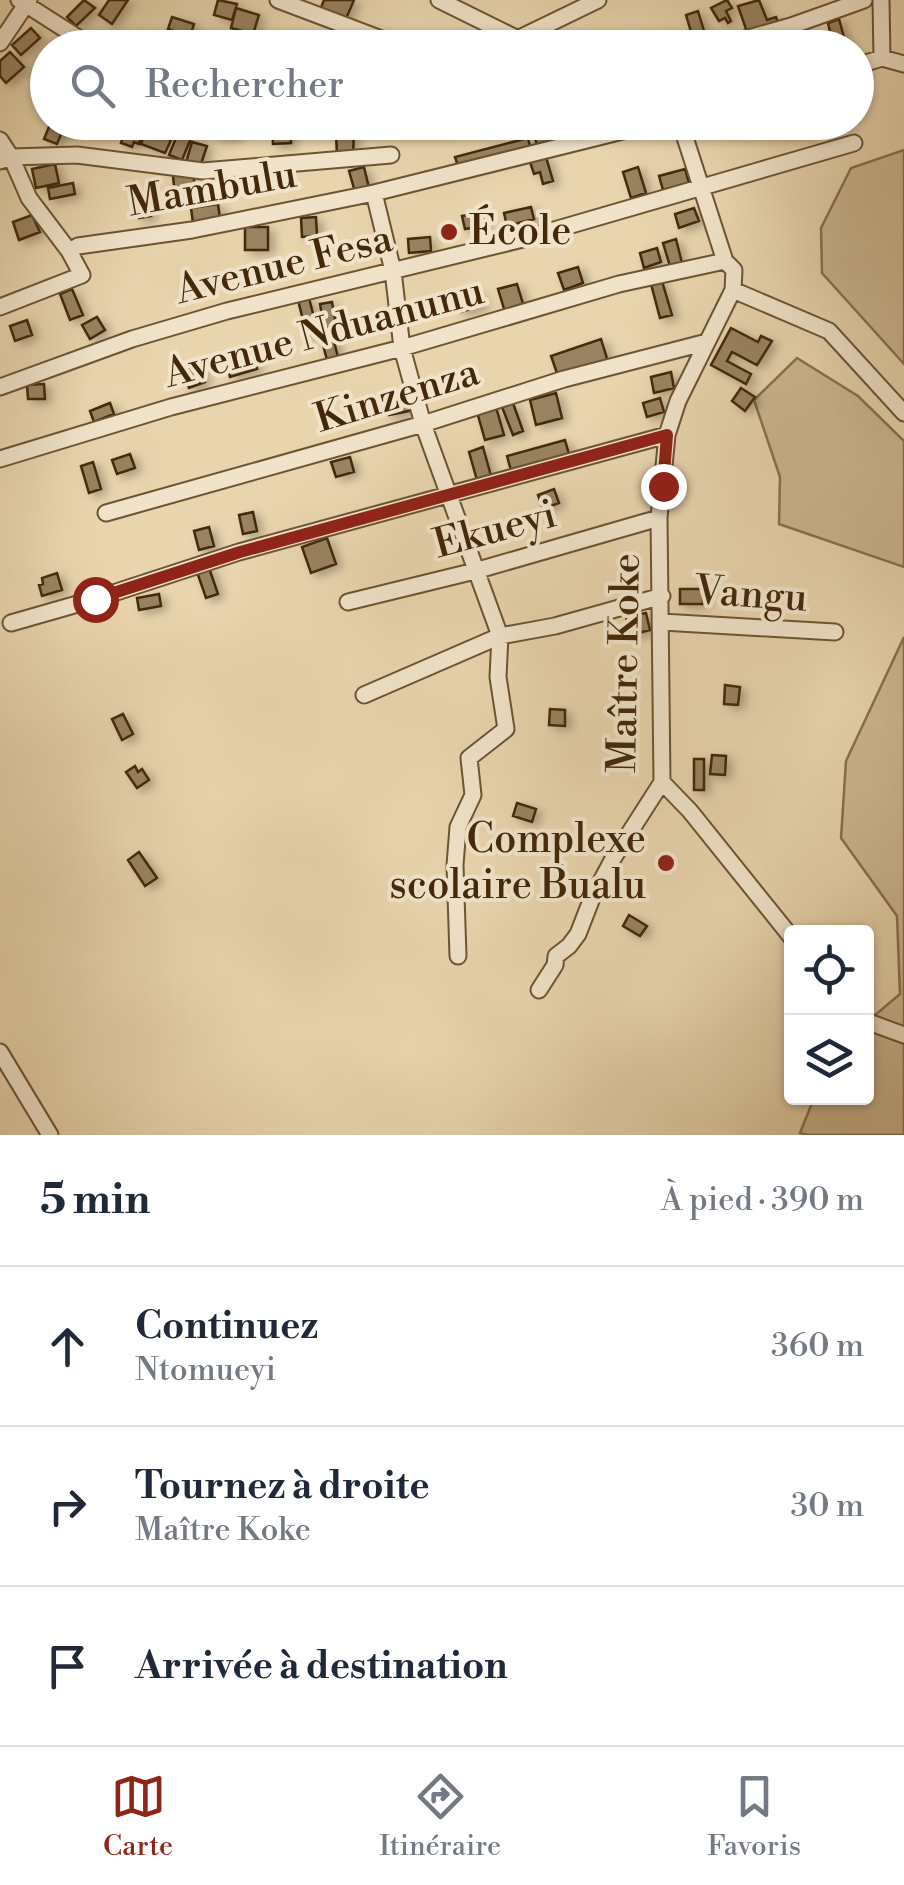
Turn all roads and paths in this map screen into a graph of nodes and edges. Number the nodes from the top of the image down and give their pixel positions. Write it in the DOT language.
graph roads {
  1 [pos="278,0"];
  2 [pos="439,0"];
  3 [pos="598,0"];
  4 [pos="864,0"];
  5 [pos="881,0"];
  6 [pos="25,1"];
  7 [pos="68,30"];
  8 [pos="357,30"];
  9 [pos="500,30"];
  10 [pos="533,30"];
  11 [pos="777,30"];
  12 [pos="0,43"];
  13 [pos="882,58"];
  14 [pos="874,60"];
  15 [pos="904,64"];
  16 [pos="0,140"];
  17 [pos="586,140"];
  18 [pos="686,140"];
  19 [pos="854,142"];
  20 [pos="390,155"];
  21 [pos="6,159"];
  22 [pos="702,185"];
  23 [pos="374,192"];
  24 [pos="69,251"];
  25 [pos="725,260"];
  26 [pos="392,270"];
  27 [pos="733,290"];
  28 [pos="0,307"];
  29 [pos="707,342"];
  30 [pos="402,348"];
  31 [pos="0,387"];
  32 [pos="904,413"];
  33 [pos="422,424"];
  34 [pos="667,435"];
  35 [pos="0,458"];
  36 [pos="446,496"];
  37 [pos="106,514"];
  38 [pos="659,518"];
  39 [pos="474,570"];
  40 [pos="662,596"];
  41 [pos="348,602"];
  42 [pos="662,622"];
  43 [pos="11,623"];
  44 [pos="835,632"];
  45 [pos="500,636"];
  46 [pos="364,694"];
  47 [pos="662,782"];
  48 [pos="784,928"];
  49 [pos="458,956"];
  50 [pos="539,990"];
  51 [pos="874,1024"];
  52 [pos="904,1035"];
  53 [pos="0,1052"];
  54 [pos="50,1135"];
  1 -- 8 [label="street"];
  2 -- 9 [label="street"];
  3 -- 10 [label="street"];
  4 -- 11 [label="street"];
  5 -- 13 [label="street"];
  6 -- 7 [label="street"];
  6 -- 12 [label="street"];
  13 -- 14 [label="street"];
  13 -- 15 [label="street"];
  16 -- 21 [label="street"];
  17 -- 23 [label="street, Mambulu"];
  18 -- 22 [label="street"];
  19 -- 22 [label="street, Avenue Fesa"];
  20 -- 21 [label="street"];
  21 -- 24 [label="street"];
  22 -- 25 [label="street"];
  22 -- 26 [label="street, Avenue Fesa"];
  23 -- 24 [label="street, Mambulu"];
  23 -- 26 [label="street"];
  24 -- 28 [label="street"];
  25 -- 27 [label="street"];
  25 -- 30 [label="street, Avenue Nduanunu"];
  26 -- 30 [label="street"];
  26 -- 31 [label="street, Avenue Fesa"];
  27 -- 29 [label="street, Maître Koke"];
  27 -- 32 [label="street"];
  29 -- 33 [label="street, Kinzenza"];
  29 -- 34 [label="street, Maître Koke"];
  30 -- 33 [label="street"];
  30 -- 35 [label="street, Avenue Nduanunu"];
  33 -- 36 [label="street"];
  33 -- 37 [label="street, Kinzenza"];
  34 -- 36 [label="street"];
  34 -- 38 [label="street, Maître Koke"];
  36 -- 39 [label="street"];
  36 -- 43 [label="street"];
  38 -- 39 [label="street, Ekueyi"];
  38 -- 40 [label="street, Maître Koke"];
  39 -- 41 [label="street, Ekueyi"];
  39 -- 45 [label="street"];
  40 -- 42 [label="street, Maître Koke"];
  40 -- 45 [label="street"];
  42 -- 44 [label="street, Vangu"];
  42 -- 47 [label="street, Maître Koke"];
  45 -- 46 [label="street"];
  45 -- 49 [label="street"];
  47 -- 48 [label="street"];
  47 -- 50 [label="street, Maître Koke"];
  51 -- 52 [label="street"];
  53 -- 54 [label="street"];
}
